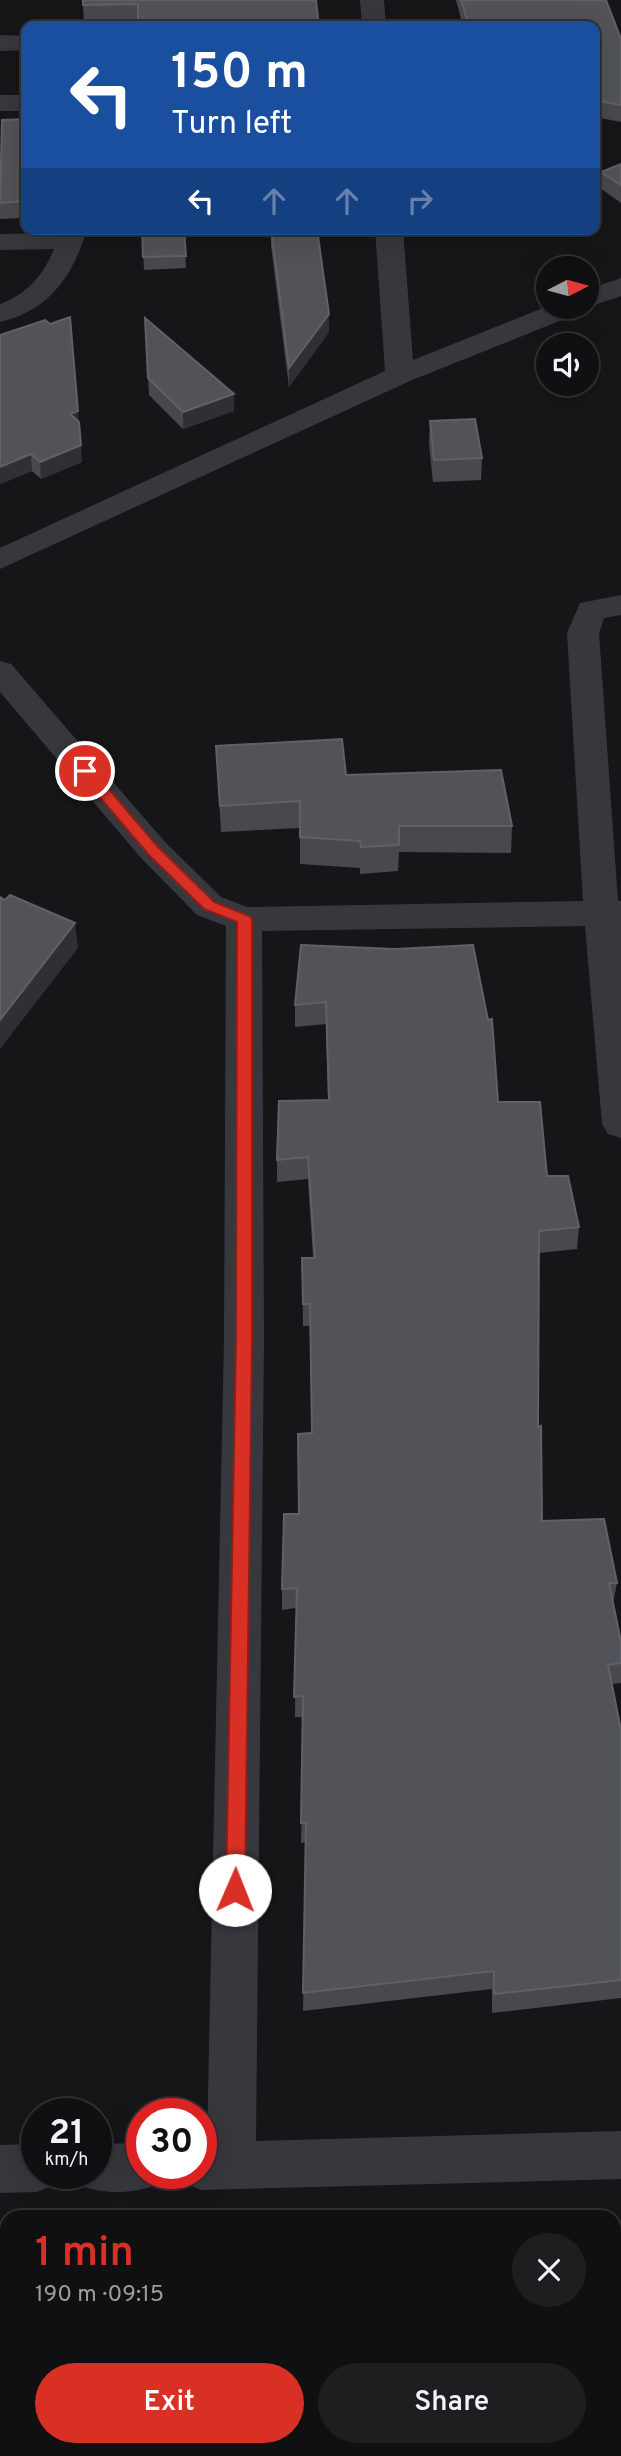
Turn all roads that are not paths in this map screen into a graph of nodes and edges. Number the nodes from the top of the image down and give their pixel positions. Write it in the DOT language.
graph roads {
  1 [pos="372,0"];
  2 [pos="374,21"];
  3 [pos="0,43"];
  4 [pos="21,43"];
  5 [pos="0,103"];
  6 [pos="21,103"];
  7 [pos="72,235"];
  8 [pos="389,235"];
  9 [pos="0,242"];
  10 [pos="621,286"];
  11 [pos="599,295"];
  12 [pos="0,314"];
  13 [pos="540,319"];
  14 [pos="400,376"];
  15 [pos="0,560"];
  16 [pos="621,605"];
  17 [pos="0,671"];
  18 [pos="611,913"];
  19 [pos="244,919"];
  20 [pos="621,1124"];
  21 [pos="217,2136"];
  22 [pos="621,2155"];
  23 [pos="217,2166"];
  24 [pos="21,2168"];
  25 [pos="0,2169"];
  1 -- 2 [label="street"];
  3 -- 4 [label="street"];
  5 -- 6 [label="street"];
  7 -- 9 [label="street"];
  7 -- 12 [label="street"];
  8 -- 14 [label="street"];
  10 -- 11 [label="street"];
  13 -- 14 [label="street"];
  14 -- 15 [label="street"];
  16 -- 18 [label="street"];
  17 -- 19 [label="street"];
  18 -- 19 [label="street"];
  18 -- 20 [label="street"];
  19 -- 21 [label="street"];
  22 -- 23 [label="street"];
  24 -- 25 [label="street"];
}
